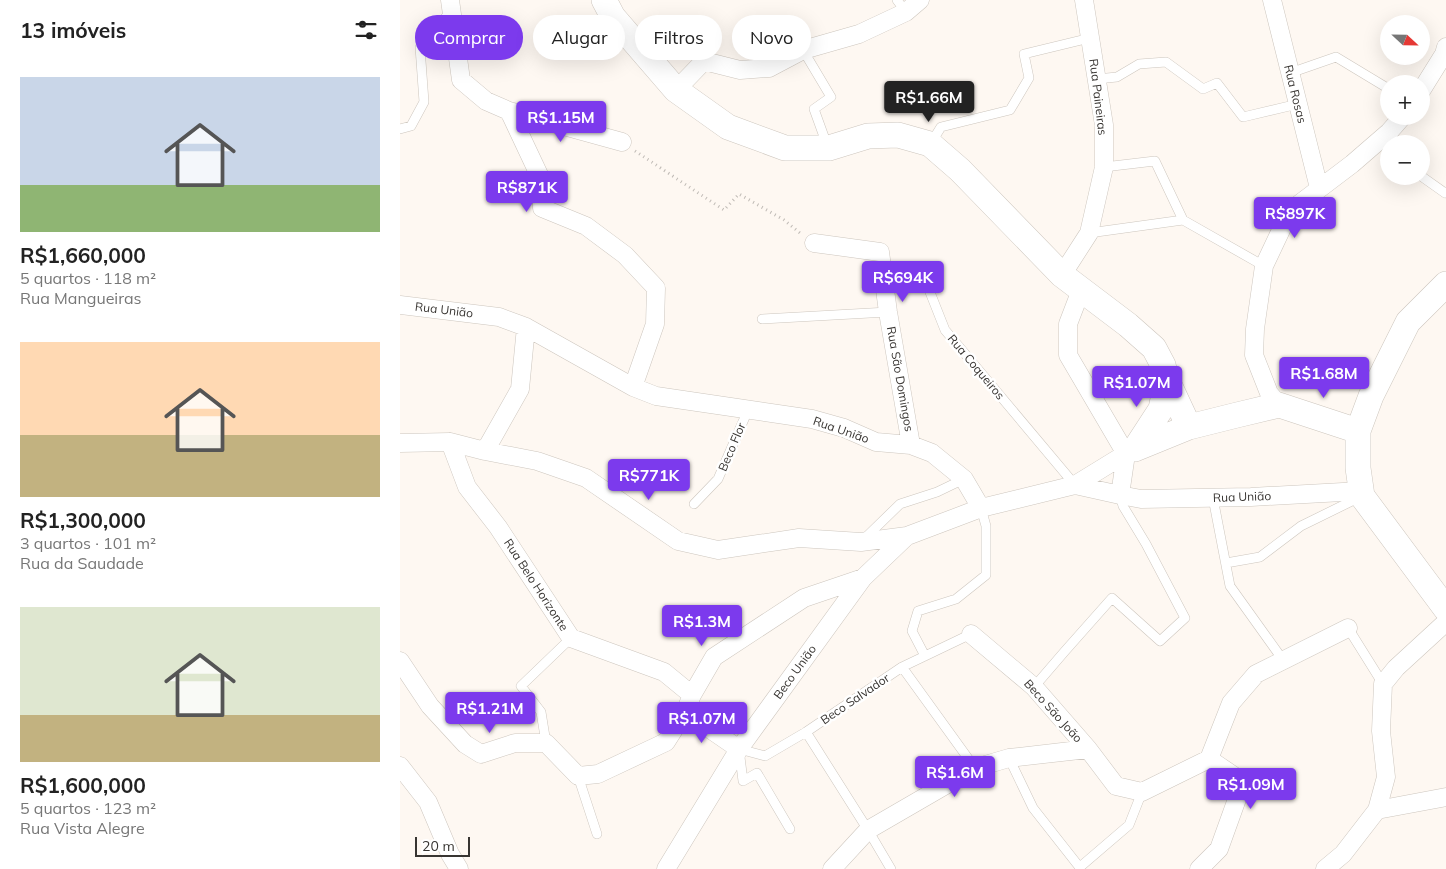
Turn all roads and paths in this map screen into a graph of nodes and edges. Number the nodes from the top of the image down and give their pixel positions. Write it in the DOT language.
graph roads {
  1 [pos="604,0"];
  2 [pos="920,0"];
  3 [pos="1084,0"];
  4 [pos="1272,0"];
  5 [pos="450,5"];
  6 [pos="901,6"];
  7 [pos="1090,38"];
  8 [pos="811,48"];
  9 [pos="1445,52"];
  10 [pos="784,60"];
  11 [pos="809,60"];
  12 [pos="1290,73"];
  13 [pos="1430,76"];
  14 [pos="1097,79"];
  15 [pos="1380,84"];
  16 [pos="676,90"];
  17 [pos="1298,104"];
  18 [pos="508,112"];
  19 [pos="400,129"];
  20 [pos="622,142"];
  21 [pos="930,144"];
  22 [pos="1380,146"];
  23 [pos="829,148"];
  24 [pos="1104,167"];
  25 [pos="1430,182"];
  26 [pos="1319,188"];
  27 [pos="1446,192"];
  28 [pos="1183,220"];
  29 [pos="1088,233"];
  30 [pos="814,243"];
  31 [pos="1264,266"];
  32 [pos="884,281"];
  33 [pos="1072,282"];
  34 [pos="1446,284"];
  35 [pos="400,305"];
  36 [pos="888,312"];
  37 [pos="762,319"];
  38 [pos="526,327"];
  39 [pos="1167,380"];
  40 [pos="633,387"];
  41 [pos="1279,406"];
  42 [pos="748,410"];
  43 [pos="1189,427"];
  44 [pos="1358,431"];
  45 [pos="450,442"];
  46 [pos="400,443"];
  47 [pos="911,445"];
  48 [pos="485,451"];
  49 [pos="1130,451"];
  50 [pos="964,479"];
  51 [pos="1075,485"];
  52 [pos="1362,494"];
  53 [pos="1120,495"];
  54 [pos="1213,498"];
  55 [pos="694,504"];
  56 [pos="981,508"];
  57 [pos="907,536"];
  58 [pos="861,542"];
  59 [pos="1226,563"];
  60 [pos="863,578"];
  61 [pos="1446,609"];
  62 [pos="1446,622"];
  63 [pos="1348,628"];
  64 [pos="972,634"];
  65 [pos="572,638"];
  66 [pos="925,656"];
  67 [pos="1283,660"];
  68 [pos="400,661"];
  69 [pos="902,667"];
  70 [pos="1383,684"];
  71 [pos="1034,687"];
  72 [pos="692,695"];
  73 [pos="684,712"];
  74 [pos="806,732"];
  75 [pos="546,743"];
  76 [pos="738,749"];
  77 [pos="1088,750"];
  78 [pos="1009,758"];
  79 [pos="1209,759"];
  80 [pos="400,766"];
  81 [pos="975,768"];
  82 [pos="578,776"];
  83 [pos="1142,792"];
  84 [pos="1446,797"];
  85 [pos="1377,810"];
  86 [pos="790,829"];
  87 [pos="868,830"];
  88 [pos="597,834"];
  89 [pos="1081,868"];
  90 [pos="458,869"];
  91 [pos="666,869"];
  92 [pos="832,869"];
  93 [pos="891,869"];
  94 [pos="1199,869"];
  95 [pos="1325,869"];
  1 -- 16 [label="street"];
  2 -- 6 [label="street"];
  3 -- 7 [label="street, Rua Paineiras"];
  4 -- 12 [label="street, Rua Rosas"];
  5 -- 18 [label="street"];
  5 -- 19 [label="lane"];
  6 -- 8 [label="street"];
  7 -- 14 [label="street, Rua Paineiras"];
  7 -- 21 [label="lane"];
  9 -- 13 [label="street"];
  10 -- 16 [label="street"];
  11 -- 23 [label="lane"];
  12 -- 15 [label="lane"];
  12 -- 17 [label="street, Rua Rosas"];
  14 -- 17 [label="lane"];
  14 -- 24 [label="street, Rua Paineiras"];
  16 -- 23 [label="street"];
  17 -- 26 [label="street, Rua Rosas"];
  18 -- 20 [label="street"];
  18 -- 40 [label="street"];
  20 -- 30 [label="path"];
  21 -- 23 [label="street"];
  21 -- 33 [label="street"];
  22 -- 26 [label="street"];
  24 -- 28 [label="lane"];
  24 -- 29 [label="street, Rua Paineiras"];
  25 -- 27 [label="lane"];
  26 -- 31 [label="street"];
  28 -- 29 [label="lane"];
  28 -- 31 [label="lane"];
  29 -- 33 [label="street, Rua Paineiras"];
  30 -- 32 [label="street, Rua São Domingos"];
  31 -- 41 [label="street"];
  32 -- 36 [label="street, Rua São Domingos"];
  32 -- 51 [label="lane, Rua Coqueiros"];
  33 -- 39 [label="street"];
  33 -- 49 [label="street, Rua Paineiras"];
  34 -- 44 [label="street"];
  35 -- 38 [label="street, Rua União"];
  36 -- 37 [label="lane"];
  36 -- 47 [label="street, Rua São Domingos"];
  38 -- 40 [label="street, Rua União"];
  38 -- 48 [label="street"];
  39 -- 43 [label="street"];
  39 -- 49 [label="street"];
  40 -- 42 [label="street, Rua União"];
  41 -- 43 [label="street"];
  41 -- 44 [label="street"];
  42 -- 47 [label="street, Rua União"];
  42 -- 55 [label="lane, Beco Flor"];
  43 -- 49 [label="street"];
  44 -- 52 [label="street"];
  45 -- 46 [label="street"];
  45 -- 48 [label="street"];
  45 -- 65 [label="street, Rua Belo Horizonte"];
  47 -- 50 [label="street, Rua União"];
  48 -- 58 [label="street"];
  49 -- 51 [label="street"];
  49 -- 53 [label="street"];
  50 -- 56 [label="street, Rua União"];
  50 -- 58 [label="lane"];
  51 -- 53 [label="street, Rua União"];
  51 -- 56 [label="street, Rua União"];
  52 -- 54 [label="street, Rua União"];
  52 -- 59 [label="lane"];
  52 -- 61 [label="street"];
  53 -- 54 [label="street, Rua União"];
  53 -- 71 [label="lane"];
  54 -- 59 [label="lane"];
  56 -- 57 [label="street"];
  56 -- 66 [label="lane"];
  57 -- 58 [label="street"];
  57 -- 60 [label="street"];
  59 -- 67 [label="lane"];
  60 -- 72 [label="street"];
  60 -- 76 [label="street, Beco União"];
  62 -- 70 [label="street"];
  63 -- 67 [label="street"];
  63 -- 70 [label="lane"];
  64 -- 66 [label="lane, Beco Salvador"];
  64 -- 71 [label="street, Beco São João"];
  65 -- 72 [label="street, Rua Belo Horizonte"];
  65 -- 75 [label="lane"];
  66 -- 69 [label="lane, Beco Salvador"];
  67 -- 79 [label="street"];
  68 -- 75 [label="street"];
  69 -- 74 [label="lane, Beco Salvador"];
  69 -- 81 [label="lane"];
  70 -- 85 [label="street"];
  71 -- 77 [label="street, Beco São João"];
  72 -- 73 [label="street"];
  73 -- 76 [label="street"];
  73 -- 82 [label="street"];
  74 -- 76 [label="lane, Beco Salvador"];
  74 -- 87 [label="lane"];
  75 -- 82 [label="street"];
  76 -- 86 [label="lane"];
  76 -- 91 [label="street, Beco União"];
  77 -- 78 [label="street"];
  77 -- 83 [label="street, Beco São João"];
  78 -- 81 [label="street"];
  78 -- 89 [label="lane"];
  79 -- 83 [label="street"];
  79 -- 94 [label="street"];
  80 -- 90 [label="street"];
  81 -- 87 [label="street"];
  82 -- 88 [label="lane"];
  83 -- 89 [label="lane"];
  84 -- 85 [label="street"];
  85 -- 95 [label="street"];
  87 -- 92 [label="street"];
  87 -- 93 [label="lane"];
}
